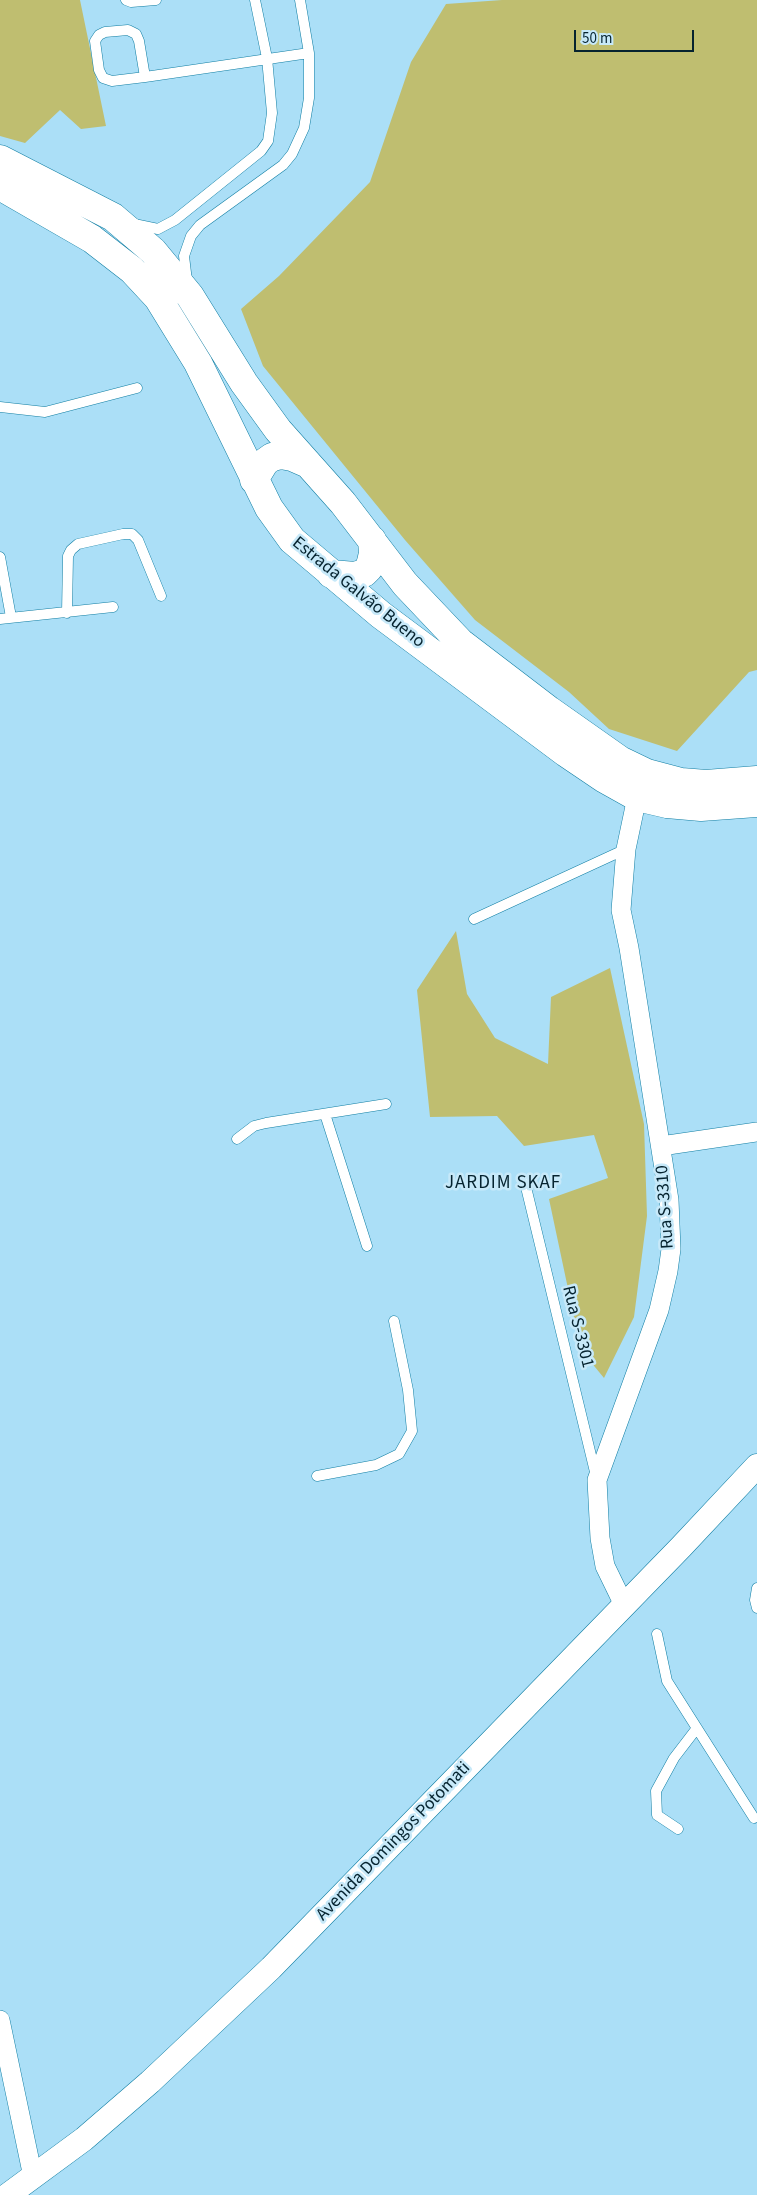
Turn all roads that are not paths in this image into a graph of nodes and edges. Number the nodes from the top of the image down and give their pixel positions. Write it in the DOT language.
graph roads {
  1 [pos="126,0"];
  2 [pos="156,0"];
  3 [pos="255,0"];
  4 [pos="300,0"];
  5 [pos="309,52"];
  6 [pos="267,58"];
  7 [pos="145,77"];
  8 [pos="0,159"];
  9 [pos="0,186"];
  10 [pos="114,218"];
  11 [pos="190,296"];
  12 [pos="137,388"];
  13 [pos="0,406"];
  14 [pos="308,464"];
  15 [pos="254,480"];
  16 [pos="372,540"];
  17 [pos="0,557"];
  18 [pos="331,574"];
  19 [pos="161,596"];
  20 [pos="113,607"];
  21 [pos="67,612"];
  22 [pos="12,617"];
  23 [pos="0,619"];
  24 [pos="757,780"];
  25 [pos="637,797"];
  26 [pos="757,803"];
  27 [pos="626,849"];
  28 [pos="474,918"];
  29 [pos="386,1104"];
  30 [pos="324,1114"];
  31 [pos="757,1132"];
  32 [pos="237,1139"];
  33 [pos="661,1146"];
  34 [pos="525,1183"];
  35 [pos="366,1246"];
  36 [pos="394,1321"];
  37 [pos="757,1466"];
  38 [pos="317,1476"];
  39 [pos="597,1480"];
  40 [pos="757,1588"];
  41 [pos="624,1605"];
  42 [pos="757,1608"];
  43 [pos="657,1634"];
  44 [pos="697,1728"];
  45 [pos="754,1818"];
  46 [pos="678,1829"];
  47 [pos="0,2020"];
  48 [pos="32,2177"];
  49 [pos="8,2195"];
  1 -- 2 [label="lane"];
  3 -- 6 [label="lane"];
  4 -- 5 [label="lane"];
  5 -- 6 [label="lane"];
  5 -- 11 [label="lane"];
  6 -- 7 [label="lane"];
  6 -- 10 [label="lane"];
  7 -- 7 [label="lane"];
  8 -- 10 [label="main road, Estrada Galvão Bueno"];
  9 -- 15 [label="main road, Estrada Galvão Bueno"];
  10 -- 11 [label="main road, Estrada Galvão Bueno"];
  11 -- 14 [label="main road, Estrada Galvão Bueno"];
  12 -- 13 [label="lane"];
  14 -- 15 [label="main road"];
  14 -- 16 [label="main road, Estrada Galvão Bueno"];
  15 -- 18 [label="main road, Estrada Galvão Bueno"];
  16 -- 18 [label="main road"];
  16 -- 24 [label="main road, Estrada Galvão Bueno"];
  17 -- 22 [label="lane"];
  18 -- 25 [label="main road, Estrada Galvão Bueno"];
  19 -- 21 [label="lane"];
  20 -- 21 [label="lane"];
  21 -- 22 [label="lane"];
  22 -- 23 [label="lane"];
  25 -- 26 [label="main road, Estrada Galvão Bueno"];
  25 -- 27 [label="street, Rua S-3310"];
  27 -- 28 [label="lane"];
  27 -- 33 [label="street, Rua S-3310"];
  29 -- 30 [label="lane"];
  30 -- 32 [label="lane"];
  30 -- 35 [label="lane"];
  31 -- 33 [label="street"];
  33 -- 39 [label="street, Rua S-3310"];
  34 -- 39 [label="lane, Rua S-3301"];
  36 -- 38 [label="lane"];
  37 -- 41 [label="street, Avenida Domingos Potomati"];
  39 -- 41 [label="street, Rua S-3310"];
  40 -- 42 [label="lane"];
  41 -- 48 [label="street, Avenida Domingos Potomati"];
  43 -- 44 [label="lane"];
  44 -- 45 [label="lane"];
  44 -- 46 [label="lane"];
  47 -- 48 [label="street"];
  48 -- 49 [label="street, Avenida Domingos Potomati"];
}
